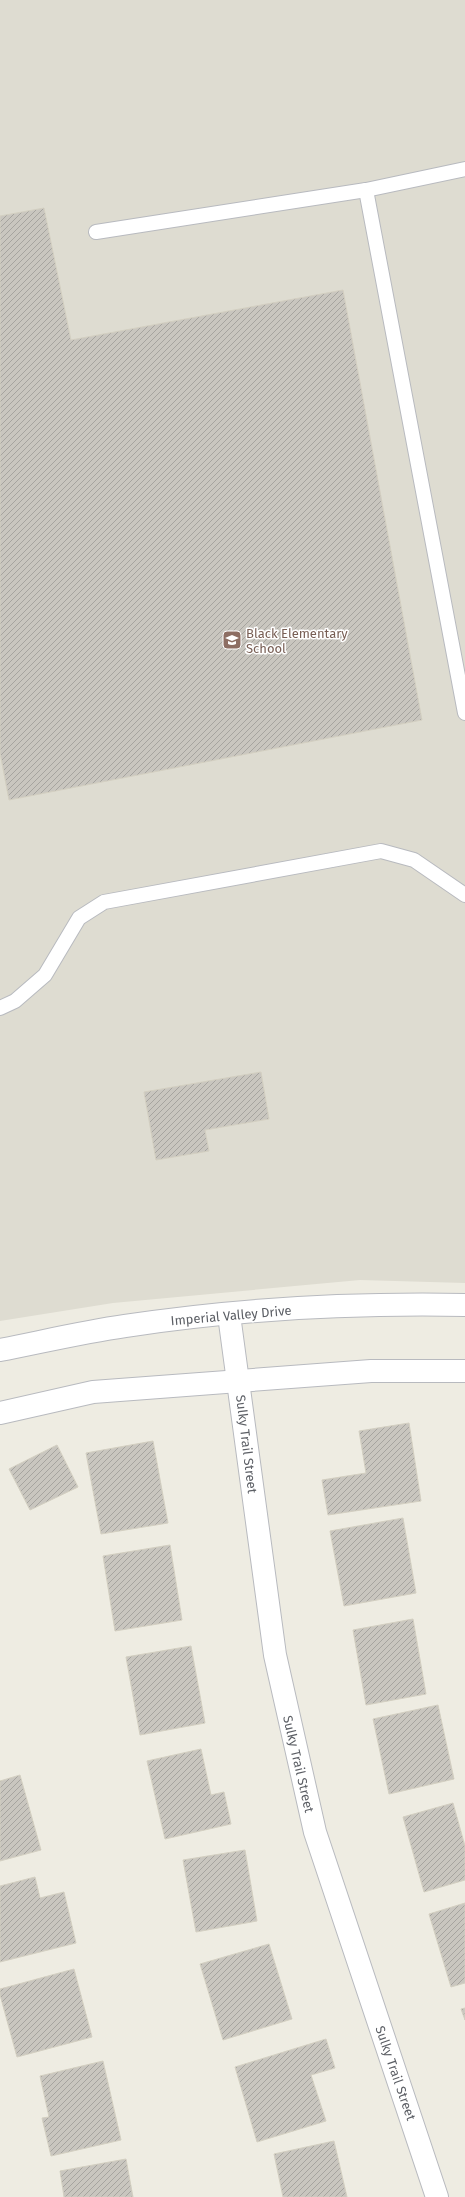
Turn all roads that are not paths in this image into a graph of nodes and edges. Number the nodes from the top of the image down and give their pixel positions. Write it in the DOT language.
graph roads {
  1 [pos="465,169"];
  2 [pos="366,190"];
  3 [pos="96,232"];
  4 [pos="465,713"];
  5 [pos="465,895"];
  6 [pos="0,1008"];
  7 [pos="465,1305"];
  8 [pos="228,1315"];
  9 [pos="0,1350"];
  10 [pos="465,1371"];
  11 [pos="239,1380"];
  12 [pos="0,1413"];
  13 [pos="437,2197"];
  1 -- 2 [label="lane"];
  2 -- 3 [label="lane"];
  2 -- 4 [label="lane"];
  5 -- 6 [label="lane"];
  7 -- 8 [label="street, Imperial Valley Drive"];
  8 -- 9 [label="street, Imperial Valley Drive"];
  8 -- 11 [label="street, Sulky Trail Street"];
  10 -- 11 [label="street"];
  11 -- 12 [label="street"];
  11 -- 13 [label="street, Sulky Trail Street"];
}
